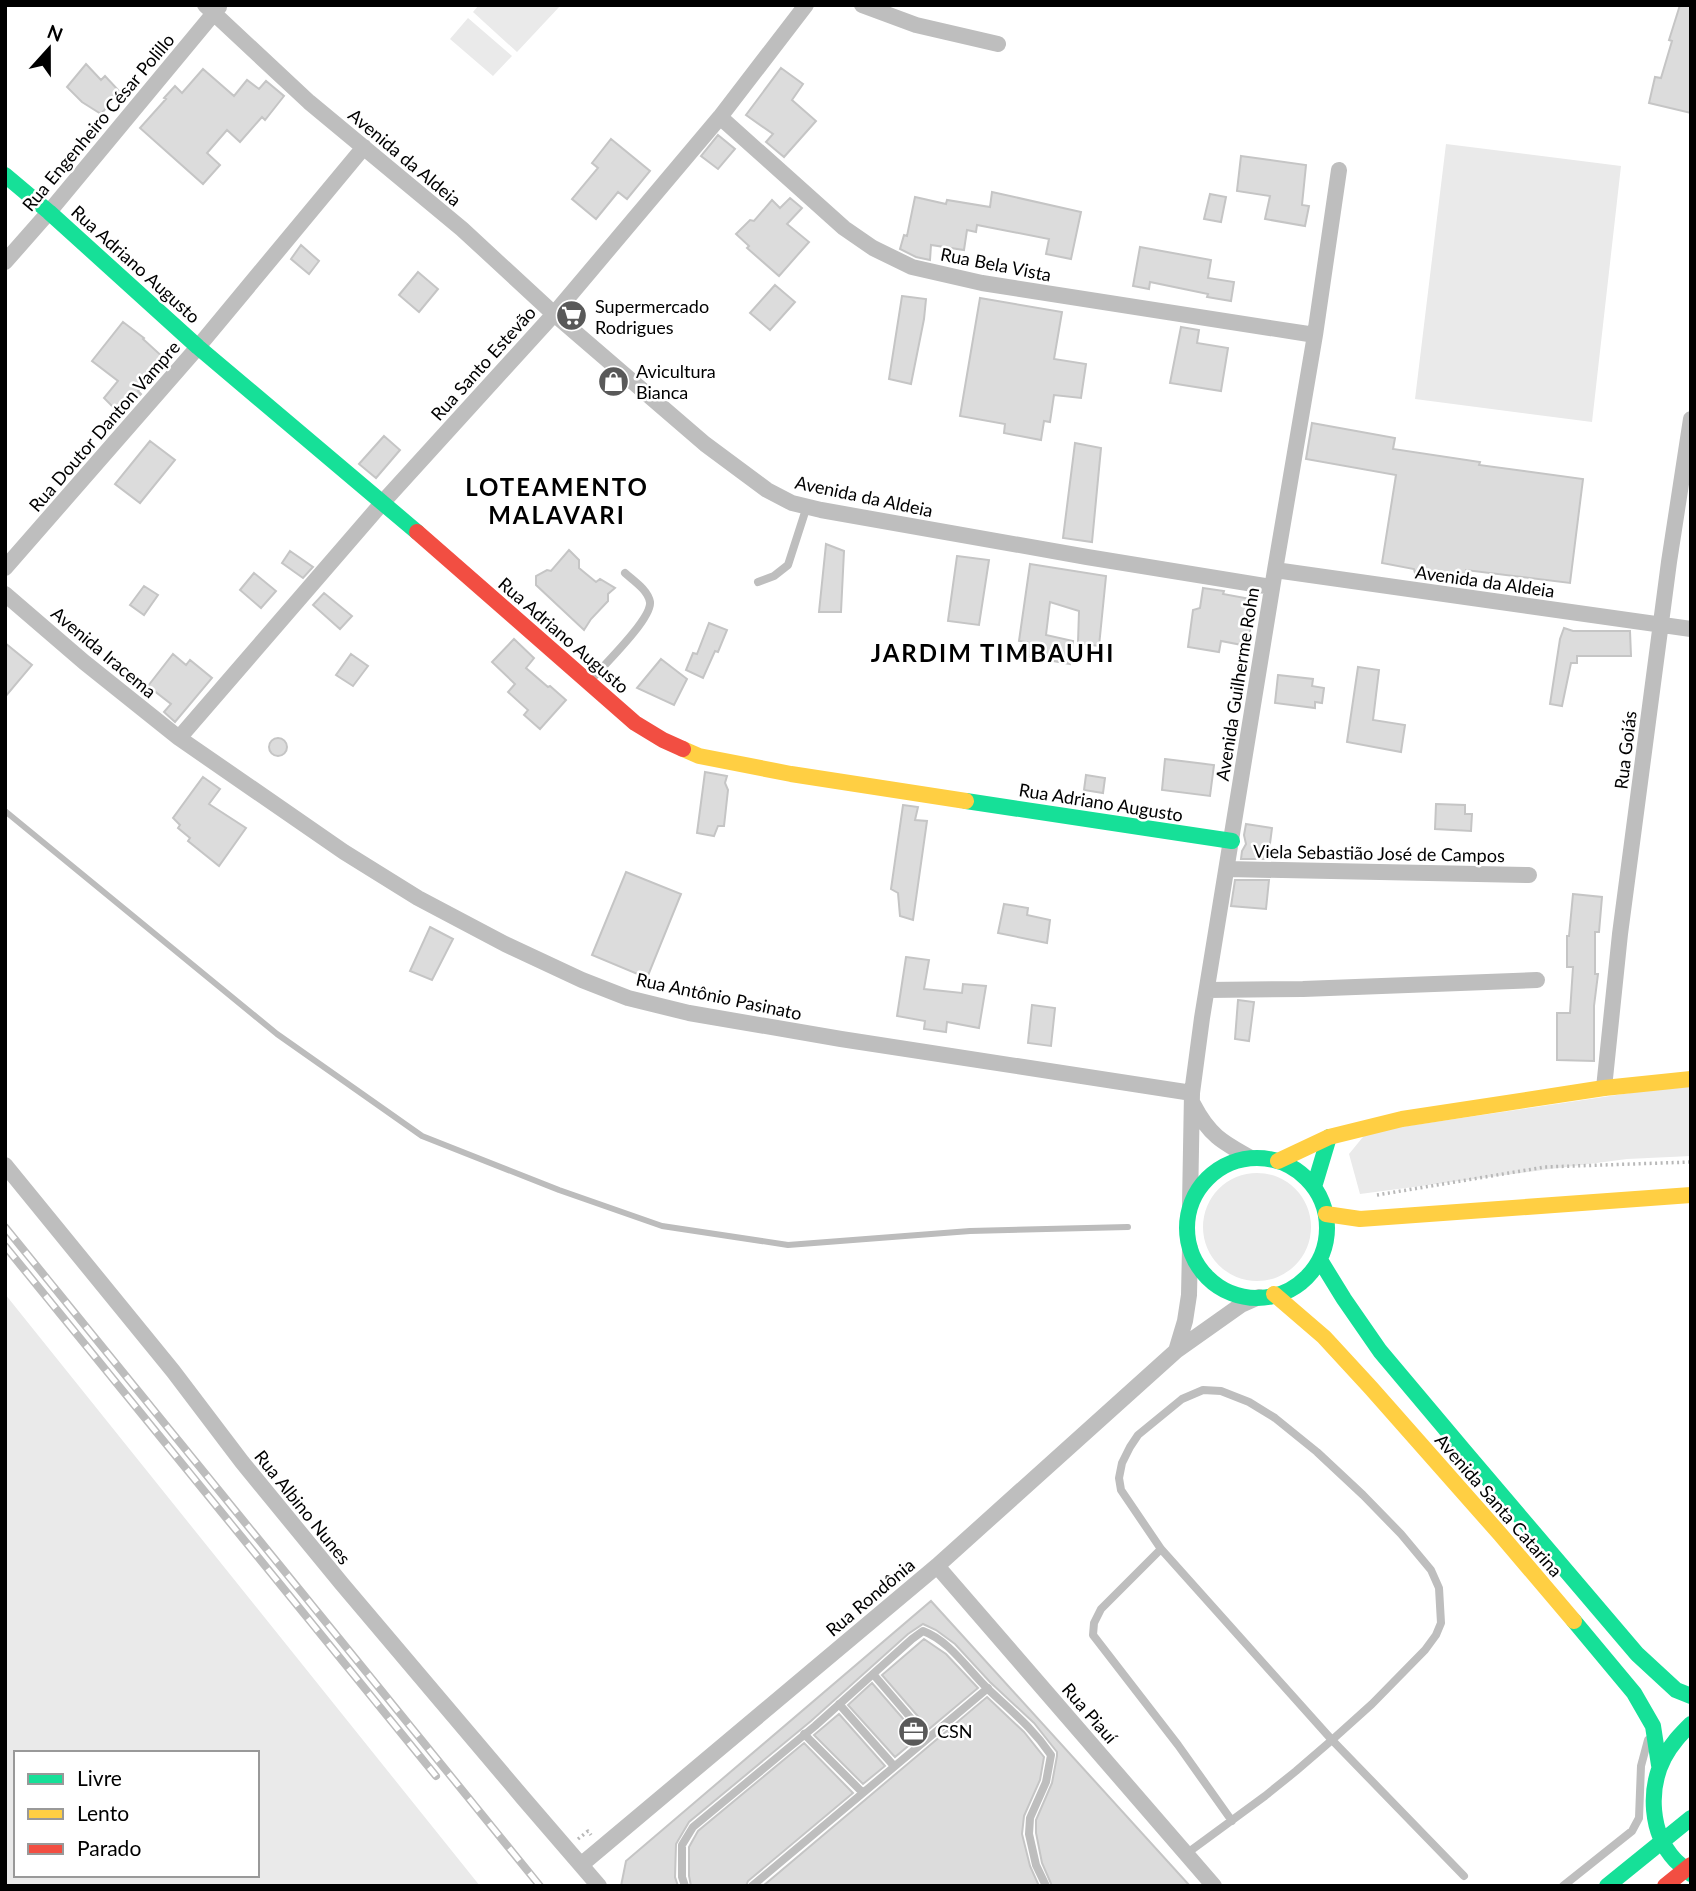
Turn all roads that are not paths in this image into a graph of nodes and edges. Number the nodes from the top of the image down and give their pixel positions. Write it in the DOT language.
graph roads {
  1 [pos="806,5"];
  2 [pos="862,5"];
  3 [pos="213,8"];
  4 [pos="998,44"];
  5 [pos="720,117"];
  6 [pos="364,147"];
  7 [pos="1339,170"];
  8 [pos="5,175"];
  9 [pos="49,212"];
  10 [pos="5,262"];
  11 [pos="554,314"];
  12 [pos="1315,335"];
  13 [pos="198,346"];
  14 [pos="1691,419"];
  15 [pos="383,502"];
  16 [pos="807,506"];
  17 [pos="5,568"];
  18 [pos="625,573"];
  19 [pos="1273,578"];
  20 [pos="758,582"];
  21 [pos="5,594"];
  22 [pos="1661,625"];
  23 [pos="1691,629"];
  24 [pos="588,683"];
  25 [pos="179,738"];
  26 [pos="1232,841"];
  27 [pos="1227,869"];
  28 [pos="1529,875"];
  29 [pos="1537,980"];
  30 [pos="1207,990"];
  31 [pos="1691,1079"];
  32 [pos="1604,1088"];
  33 [pos="1192,1098"];
  34 [pos="1329,1137"];
  35 [pos="1251,1158"];
  36 [pos="1278,1161"];
  37 [pos="5,1165"];
  38 [pos="1314,1187"];
  39 [pos="1691,1195"];
  40 [pos="1190,1205"];
  41 [pos="1326,1214"];
  42 [pos="1190,1248"];
  43 [pos="1320,1260"];
  44 [pos="1266,1296"];
  45 [pos="1177,1351"];
  46 [pos="1161,1549"];
  47 [pos="937,1566"];
  48 [pos="873,1674"];
  49 [pos="988,1689"];
  50 [pos="1691,1696"];
  51 [pos="839,1704"];
  52 [pos="1691,1724"];
  53 [pos="1653,1726"];
  54 [pos="804,1734"];
  55 [pos="928,1738"];
  56 [pos="1332,1740"];
  57 [pos="1659,1765"];
  58 [pos="894,1766"];
  59 [pos="863,1793"];
  60 [pos="1691,1818"];
  61 [pos="1232,1821"];
  62 [pos="1662,1840"];
  63 [pos="1186,1854"];
  64 [pos="582,1864"];
  65 [pos="1689,1869"];
  66 [pos="1464,1876"];
  67 [pos="599,1886"];
  68 [pos="685,1886"];
  69 [pos="752,1886"];
  70 [pos="1046,1886"];
  71 [pos="1214,1886"];
  72 [pos="1563,1886"];
  73 [pos="1607,1886"];
  74 [pos="1665,1886"];
  1 -- 5 [label="street, Rua Santo Estevão"];
  2 -- 4 [label="street"];
  3 -- 6 [label="street, Avenida da Aldeia"];
  3 -- 9 [label="street, Rua Engenheiro César Polillo"];
  5 -- 11 [label="street, Rua Santo Estevão"];
  5 -- 12 [label="street, Rua Bela Vista"];
  6 -- 11 [label="street, Avenida da Aldeia"];
  6 -- 13 [label="street, Rua Doutor Danton Vampre"];
  7 -- 12 [label="street, Avenida Guilherme Rohn"];
  8 -- 9 [label="street, Rua Adriano Augusto"];
  9 -- 10 [label="street, Rua Engenheiro César Polillo"];
  9 -- 13 [label="street, Rua Adriano Augusto"];
  11 -- 15 [label="street, Rua Santo Estevão"];
  11 -- 16 [label="street, Avenida da Aldeia"];
  12 -- 19 [label="street, Avenida Guilherme Rohn"];
  13 -- 15 [label="street, Rua Adriano Augusto"];
  13 -- 17 [label="street, Rua Doutor Danton Vampre"];
  14 -- 22 [label="street, Rua Goiás"];
  15 -- 24 [label="street, Rua Adriano Augusto"];
  15 -- 25 [label="street, Rua Santo Estevão"];
  16 -- 19 [label="street, Avenida da Aldeia"];
  16 -- 20 [label="lane"];
  18 -- 24 [label="lane"];
  19 -- 22 [label="street, Avenida da Aldeia"];
  19 -- 26 [label="street, Avenida Guilherme Rohn"];
  21 -- 25 [label="street, Avenida Iracema"];
  22 -- 23 [label="street, Avenida da Aldeia"];
  22 -- 32 [label="street, Rua Goiás"];
  24 -- 26 [label="street, Rua Adriano Augusto"];
  25 -- 33 [label="street, Rua Antônio Pasinato"];
  26 -- 27 [label="street, Avenida Guilherme Rohn"];
  27 -- 28 [label="street, Viela Sebastião José de Campos"];
  27 -- 30 [label="street, Avenida Guilherme Rohn"];
  29 -- 30 [label="street"];
  30 -- 33 [label="street, Avenida Guilherme Rohn"];
  31 -- 32 [label="street"];
  32 -- 34 [label="street"];
  33 -- 35 [label="street"];
  33 -- 40 [label="street, Avenida Guilherme Rohn"];
  34 -- 36 [label="street"];
  34 -- 38 [label="street"];
  35 -- 36 [label="street"];
  35 -- 40 [label="street"];
  36 -- 38 [label="street"];
  37 -- 64 [label="street, Rua Albino Nunes"];
  38 -- 41 [label="street"];
  39 -- 41 [label="street"];
  40 -- 42 [label="street"];
  41 -- 43 [label="street"];
  42 -- 44 [label="street"];
  42 -- 45 [label="street"];
  43 -- 44 [label="street"];
  43 -- 50 [label="street, Avenida Santa Catarina"];
  44 -- 45 [label="street, Rua Rondônia"];
  44 -- 53 [label="street, Avenida Santa Catarina"];
  45 -- 47 [label="street, Rua Rondônia"];
  46 -- 56 [label="lane"];
  46 -- 56 [label="lane"];
  46 -- 61 [label="lane"];
  47 -- 63 [label="street, Rua Piauí"];
  47 -- 64 [label="street, Rua Rondônia"];
  48 -- 49 [label="lane"];
  48 -- 51 [label="lane"];
  48 -- 55 [label="lane"];
  49 -- 55 [label="lane"];
  49 -- 70 [label="lane"];
  51 -- 54 [label="lane"];
  51 -- 58 [label="lane"];
  52 -- 57 [label="street"];
  53 -- 57 [label="street, Avenida Santa Catarina"];
  53 -- 72 [label="lane"];
  54 -- 59 [label="lane"];
  54 -- 68 [label="lane"];
  55 -- 58 [label="lane"];
  56 -- 61 [label="lane"];
  56 -- 66 [label="lane"];
  57 -- 62 [label="street"];
  58 -- 59 [label="lane"];
  59 -- 69 [label="lane"];
  60 -- 62 [label="street"];
  61 -- 63 [label="lane"];
  62 -- 65 [label="street"];
  62 -- 73 [label="street"];
  63 -- 71 [label="street, Rua Piauí"];
  64 -- 67 [label="street, Rua Albino Nunes"];
  65 -- 74 [label="street"];
}
